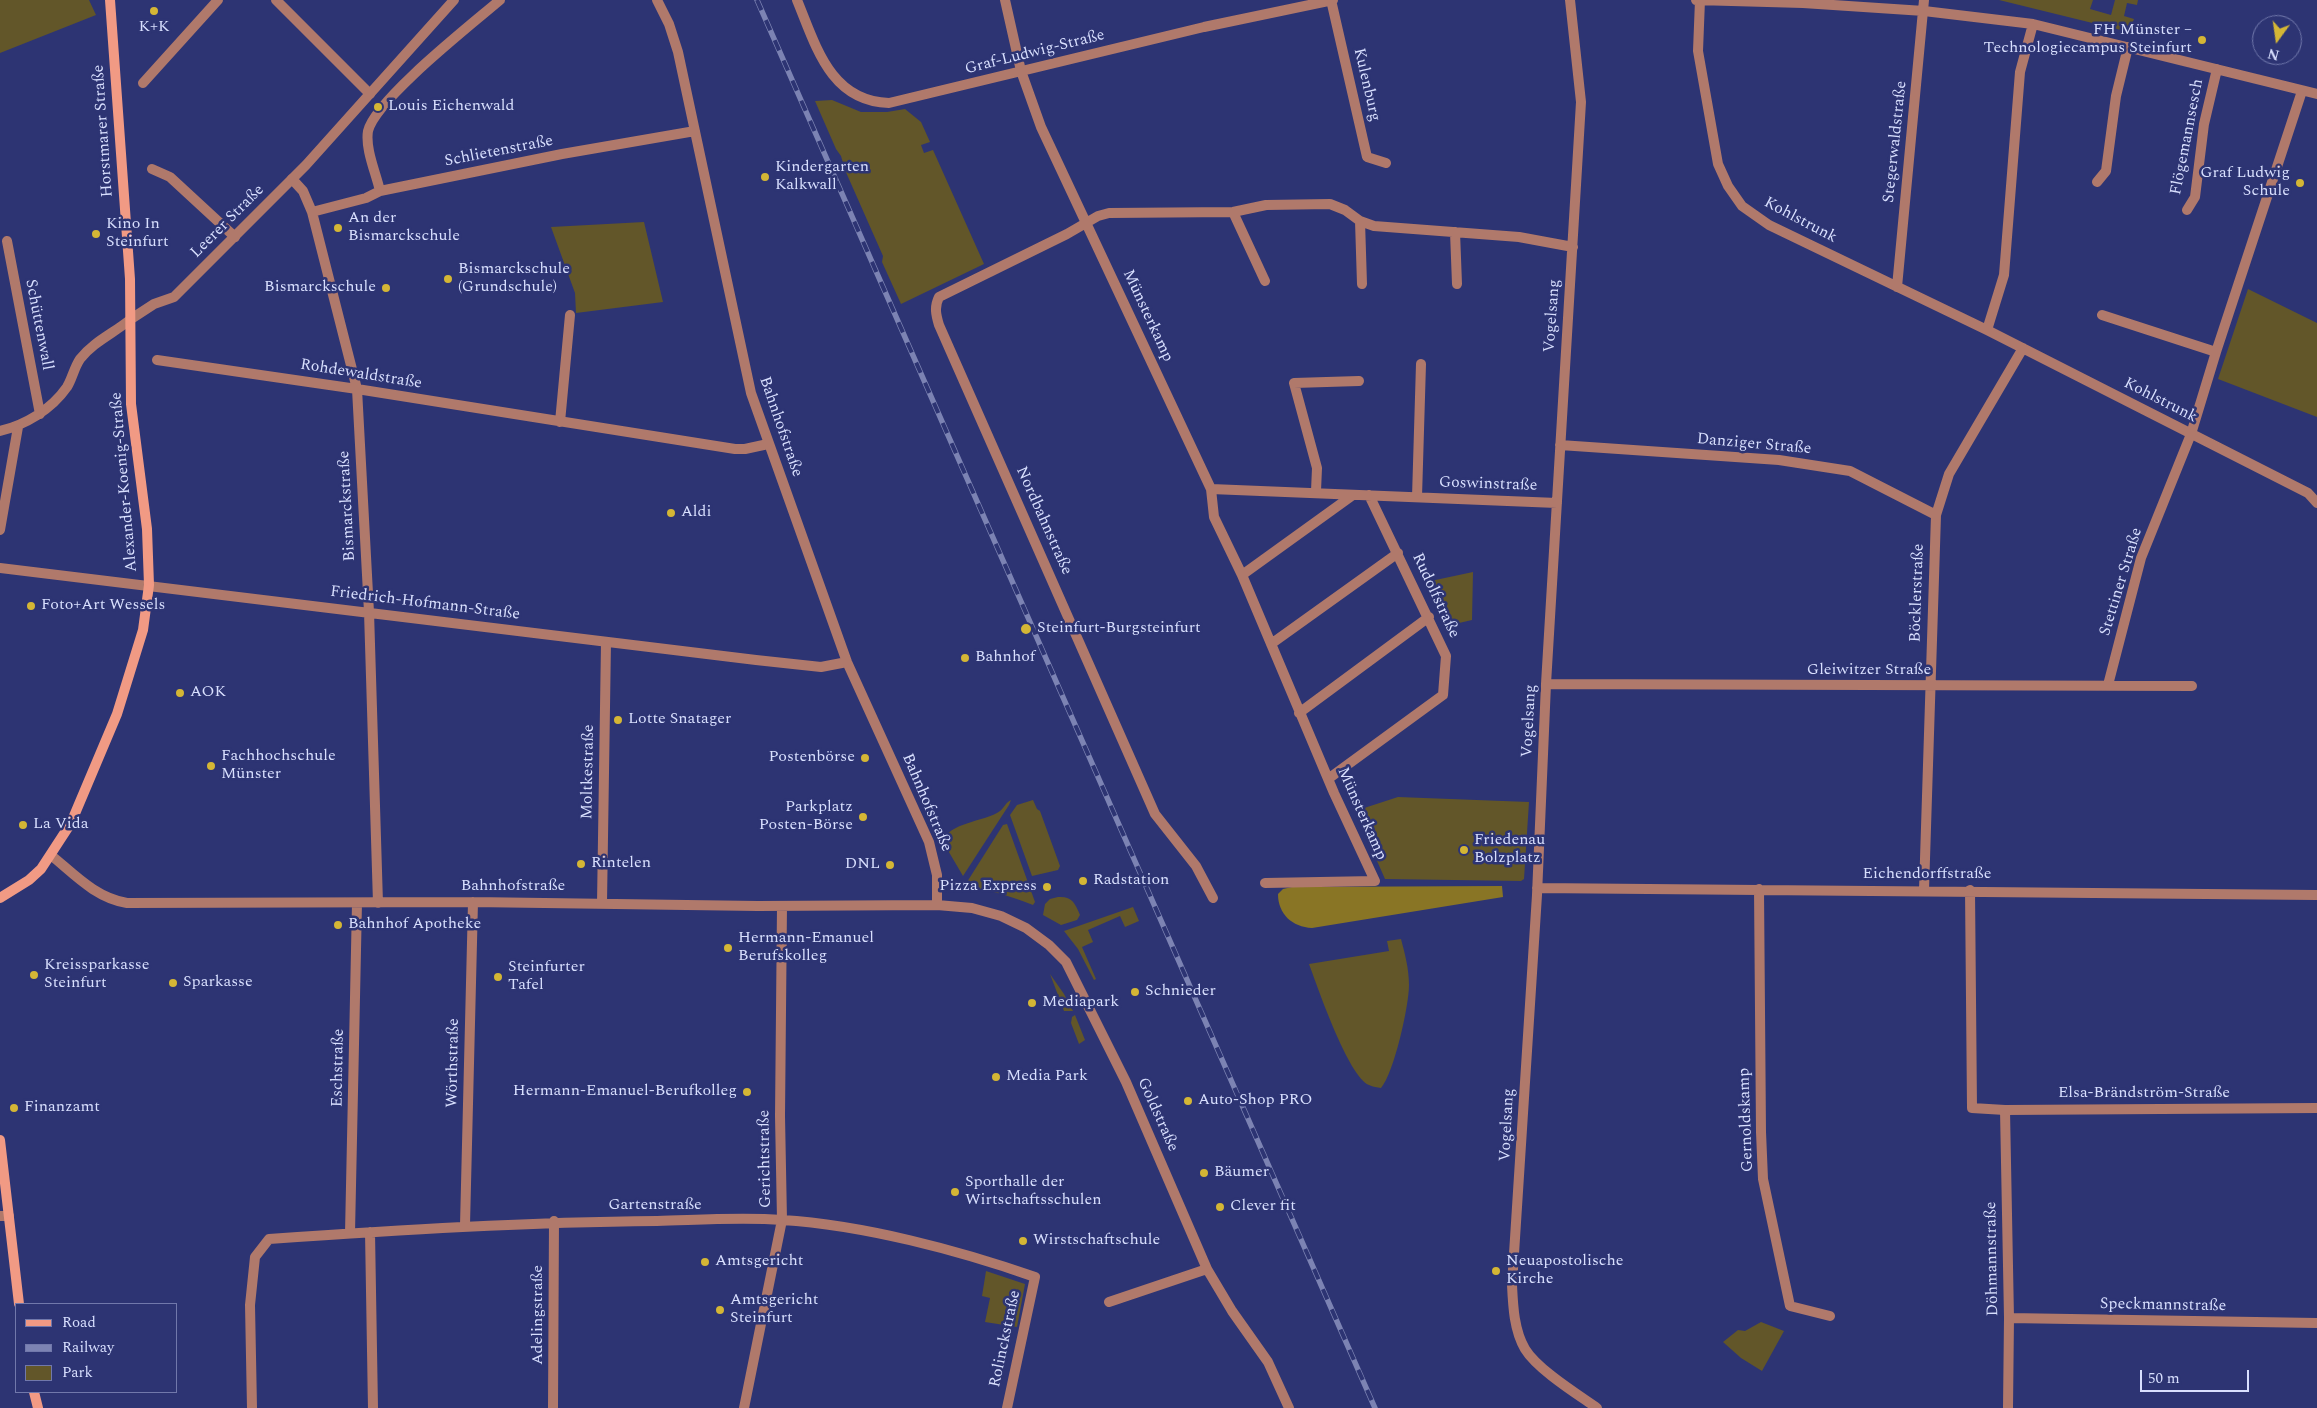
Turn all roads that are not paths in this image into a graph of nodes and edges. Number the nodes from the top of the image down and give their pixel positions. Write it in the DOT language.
graph roads {
  1 [pos="110,0"];
  2 [pos="218,0"];
  3 [pos="276,0"];
  4 [pos="454,0"];
  5 [pos="500,0"];
  6 [pos="657,0"];
  7 [pos="797,0"];
  8 [pos="1005,0"];
  9 [pos="1332,0"];
  10 [pos="1570,0"];
  11 [pos="1699,0"];
  12 [pos="1924,5"];
  13 [pos="2033,24"];
  14 [pos="2128,47"];
  15 [pos="2217,69"];
  16 [pos="1021,71"];
  17 [pos="143,83"];
  18 [pos="2302,91"];
  19 [pos="370,94"];
  20 [pos="2317,94"];
  21 [pos="695,131"];
  22 [pos="1386,163"];
  23 [pos="152,169"];
  24 [pos="292,179"];
  25 [pos="2097,182"];
  26 [pos="380,191"];
  27 [pos="2187,210"];
  28 [pos="312,212"];
  29 [pos="1233,212"];
  30 [pos="1360,222"];
  31 [pos="1086,224"];
  32 [pos="1455,232"];
  33 [pos="235,236"];
  34 [pos="7,241"];
  35 [pos="1572,247"];
  36 [pos="1265,281"];
  37 [pos="1362,284"];
  38 [pos="1457,284"];
  39 [pos="1897,287"];
  40 [pos="570,315"];
  41 [pos="2102,315"];
  42 [pos="131,319"];
  43 [pos="1987,330"];
  44 [pos="2023,348"];
  45 [pos="2216,352"];
  46 [pos="157,360"];
  47 [pos="1421,364"];
  48 [pos="1359,382"];
  49 [pos="357,389"];
  50 [pos="40,414"];
  51 [pos="560,422"];
  52 [pos="18,427"];
  53 [pos="0,431"];
  54 [pos="2191,434"];
  55 [pos="768,444"];
  56 [pos="1560,445"];
  57 [pos="1210,488"];
  58 [pos="1316,492"];
  59 [pos="1354,495"];
  60 [pos="1369,495"];
  61 [pos="1418,497"];
  62 [pos="1557,503"];
  63 [pos="2317,503"];
  64 [pos="1936,515"];
  65 [pos="0,530"];
  66 [pos="1398,553"];
  67 [pos="0,568"];
  68 [pos="1242,575"];
  69 [pos="148,585"];
  70 [pos="369,612"];
  71 [pos="1429,618"];
  72 [pos="606,642"];
  73 [pos="1271,644"];
  74 [pos="847,662"];
  75 [pos="1546,684"];
  76 [pos="2108,685"];
  77 [pos="1931,686"];
  78 [pos="2192,686"];
  79 [pos="1299,713"];
  80 [pos="1328,779"];
  81 [pos="52,856"];
  82 [pos="1265,883"];
  83 [pos="1537,888"];
  84 [pos="1759,889"];
  85 [pos="1924,890"];
  86 [pos="1970,890"];
  87 [pos="2317,895"];
  88 [pos="0,898"];
  89 [pos="1213,898"];
  90 [pos="473,902"];
  91 [pos="357,903"];
  92 [pos="378,903"];
  93 [pos="602,903"];
  94 [pos="937,905"];
  95 [pos="782,906"];
  96 [pos="2317,1108"];
  97 [pos="2005,1110"];
  98 [pos="0,1140"];
  99 [pos="4,1216"];
  100 [pos="782,1220"];
  101 [pos="554,1222"];
  102 [pos="465,1225"];
  103 [pos="370,1232"];
  104 [pos="350,1233"];
  105 [pos="1207,1269"];
  106 [pos="1036,1277"];
  107 [pos="1109,1302"];
  108 [pos="19,1303"];
  109 [pos="1830,1316"];
  110 [pos="2009,1318"];
  111 [pos="2317,1323"];
  112 [pos="34,1393"];
  113 [pos="38,1408"];
  114 [pos="252,1408"];
  115 [pos="373,1408"];
  116 [pos="553,1408"];
  117 [pos="744,1408"];
  118 [pos="1007,1408"];
  119 [pos="1289,1408"];
  120 [pos="1597,1408"];
  121 [pos="2008,1408"];
  1 -- 42 [label="main road, Horstmarer Straße"];
  2 -- 17 [label="street"];
  3 -- 19 [label="street"];
  4 -- 19 [label="street, Leerer Straße"];
  5 -- 26 [label="street"];
  6 -- 21 [label="street, Bahnhofstraße"];
  7 -- 16 [label="street, Graf-Ludwig-Straße"];
  8 -- 16 [label="street, Münsterkamp"];
  9 -- 16 [label="street, Graf-Ludwig-Straße"];
  9 -- 22 [label="street, Kulenburg"];
  10 -- 35 [label="street, Vogelsang"];
  11 -- 12 [label="street, Flögemannsesch"];
  11 -- 39 [label="street, Kohlstrunk"];
  12 -- 13 [label="street, Flögemannsesch"];
  12 -- 39 [label="street, Stegerwaldstraße"];
  13 -- 14 [label="street, Flögemannsesch"];
  13 -- 43 [label="street"];
  14 -- 15 [label="street, Flögemannsesch"];
  14 -- 25 [label="street"];
  15 -- 18 [label="street, Flögemannsesch"];
  15 -- 27 [label="street, Flögemannsesch"];
  16 -- 31 [label="street, Münsterkamp"];
  18 -- 20 [label="street, Flögemannsesch"];
  18 -- 45 [label="street, Stettiner Straße"];
  19 -- 24 [label="street, Leerer Straße"];
  21 -- 26 [label="street, Schlietenstraße"];
  21 -- 55 [label="street, Bahnhofstraße"];
  23 -- 33 [label="street"];
  24 -- 28 [label="street, Bismarckstraße"];
  24 -- 33 [label="street, Leerer Straße"];
  26 -- 28 [label="street, Schlietenstraße"];
  28 -- 49 [label="street, Bismarckstraße"];
  29 -- 30 [label="street, Nordbahnstraße"];
  29 -- 31 [label="street, Nordbahnstraße"];
  29 -- 36 [label="street"];
  30 -- 32 [label="street"];
  30 -- 37 [label="street"];
  31 -- 57 [label="street, Münsterkamp"];
  31 -- 89 [label="street, Nordbahnstraße"];
  32 -- 35 [label="street"];
  32 -- 38 [label="street"];
  33 -- 42 [label="street, Leerer Straße"];
  34 -- 50 [label="street, Schüttenwall"];
  35 -- 56 [label="street, Vogelsang"];
  39 -- 43 [label="street, Kohlstrunk"];
  40 -- 51 [label="street"];
  41 -- 45 [label="street"];
  42 -- 50 [label="street, Leerer Straße"];
  42 -- 69 [label="main road, Alexander-Koenig-Straße"];
  43 -- 44 [label="street, Kohlstrunk"];
  44 -- 54 [label="street, Kohlstrunk"];
  44 -- 64 [label="street, Böcklerstraße"];
  45 -- 54 [label="street, Stettiner Straße"];
  46 -- 49 [label="street, Rohdewaldstraße"];
  47 -- 61 [label="street, Goswinstraße"];
  48 -- 58 [label="street"];
  49 -- 51 [label="street, Rohdewaldstraße"];
  49 -- 70 [label="street, Bismarckstraße"];
  50 -- 52 [label="street, Leerer Straße"];
  51 -- 55 [label="street, Rohdewaldstraße"];
  52 -- 53 [label="street, Leerer Straße"];
  52 -- 65 [label="street"];
  54 -- 63 [label="street, Kohlstrunk"];
  54 -- 76 [label="street, Stettiner Straße"];
  55 -- 74 [label="street, Bahnhofstraße"];
  56 -- 62 [label="street, Vogelsang"];
  56 -- 64 [label="street, Danziger Straße"];
  57 -- 58 [label="street, Goswinstraße"];
  57 -- 68 [label="street, Münsterkamp"];
  58 -- 59 [label="street, Goswinstraße"];
  59 -- 60 [label="street, Goswinstraße"];
  59 -- 68 [label="street"];
  60 -- 61 [label="street, Goswinstraße"];
  60 -- 66 [label="street, Rudolfstraße"];
  61 -- 62 [label="street, Goswinstraße"];
  62 -- 75 [label="street, Vogelsang"];
  64 -- 77 [label="street, Böcklerstraße"];
  66 -- 71 [label="street, Rudolfstraße"];
  66 -- 73 [label="street"];
  67 -- 69 [label="street, Friedrich-Hofmann-Straße"];
  68 -- 73 [label="street, Münsterkamp"];
  69 -- 70 [label="street, Friedrich-Hofmann-Straße"];
  69 -- 81 [label="main road, Alexander-Koenig-Straße"];
  70 -- 72 [label="street, Friedrich-Hofmann-Straße"];
  70 -- 92 [label="street, Bismarckstraße"];
  71 -- 79 [label="street"];
  71 -- 80 [label="street, Rudolfstraße"];
  72 -- 74 [label="street, Friedrich-Hofmann-Straße"];
  72 -- 93 [label="street, Moltkestraße"];
  73 -- 79 [label="street, Münsterkamp"];
  74 -- 94 [label="street, Bahnhofstraße"];
  75 -- 77 [label="street, Gleiwitzer Straße"];
  75 -- 83 [label="street, Vogelsang"];
  76 -- 77 [label="street, Gleiwitzer Straße"];
  76 -- 78 [label="street, Gleiwitzer Straße"];
  77 -- 85 [label="street, Böcklerstraße"];
  79 -- 80 [label="street, Münsterkamp"];
  80 -- 82 [label="street, Münsterkamp"];
  81 -- 88 [label="main road, Alexander-Koenig-Straße"];
  81 -- 91 [label="street, Bahnhofstraße"];
  83 -- 84 [label="street, Eichendorffstraße"];
  83 -- 120 [label="street, Vogelsang"];
  84 -- 85 [label="street, Eichendorffstraße"];
  84 -- 109 [label="street, Gernoldskamp"];
  85 -- 86 [label="street, Eichendorffstraße"];
  86 -- 87 [label="street, Eichendorffstraße"];
  86 -- 97 [label="street, Elsa-Brändström-Straße"];
  90 -- 92 [label="street, Bahnhofstraße"];
  90 -- 93 [label="street, Bahnhofstraße"];
  90 -- 102 [label="street, Wörthstraße"];
  91 -- 92 [label="street, Bahnhofstraße"];
  91 -- 104 [label="street, Eschstraße"];
  93 -- 95 [label="street, Bahnhofstraße"];
  94 -- 95 [label="street, Bahnhofstraße"];
  94 -- 105 [label="street, Goldstraße"];
  95 -- 100 [label="street, Gerichtstraße"];
  96 -- 97 [label="street, Elsa-Brändström-Straße"];
  97 -- 110 [label="street, Döhmannstraße"];
  98 -- 99 [label="main road"];
  99 -- 108 [label="main road"];
  100 -- 101 [label="street, Gartenstraße"];
  100 -- 106 [label="street, Gartenstraße"];
  100 -- 117 [label="street, Gerichtstraße"];
  101 -- 102 [label="street, Gartenstraße"];
  101 -- 116 [label="street, Adelingstraße"];
  102 -- 103 [label="street, Gartenstraße"];
  103 -- 104 [label="street, Gartenstraße"];
  103 -- 115 [label="street"];
  104 -- 114 [label="street, Gartenstraße"];
  105 -- 107 [label="street"];
  105 -- 119 [label="street, Goldstraße"];
  106 -- 118 [label="street, Rolinckstraße"];
  110 -- 111 [label="street, Speckmannstraße"];
  110 -- 121 [label="street, Döhmannstraße"];
  112 -- 113 [label="main road"];
}
